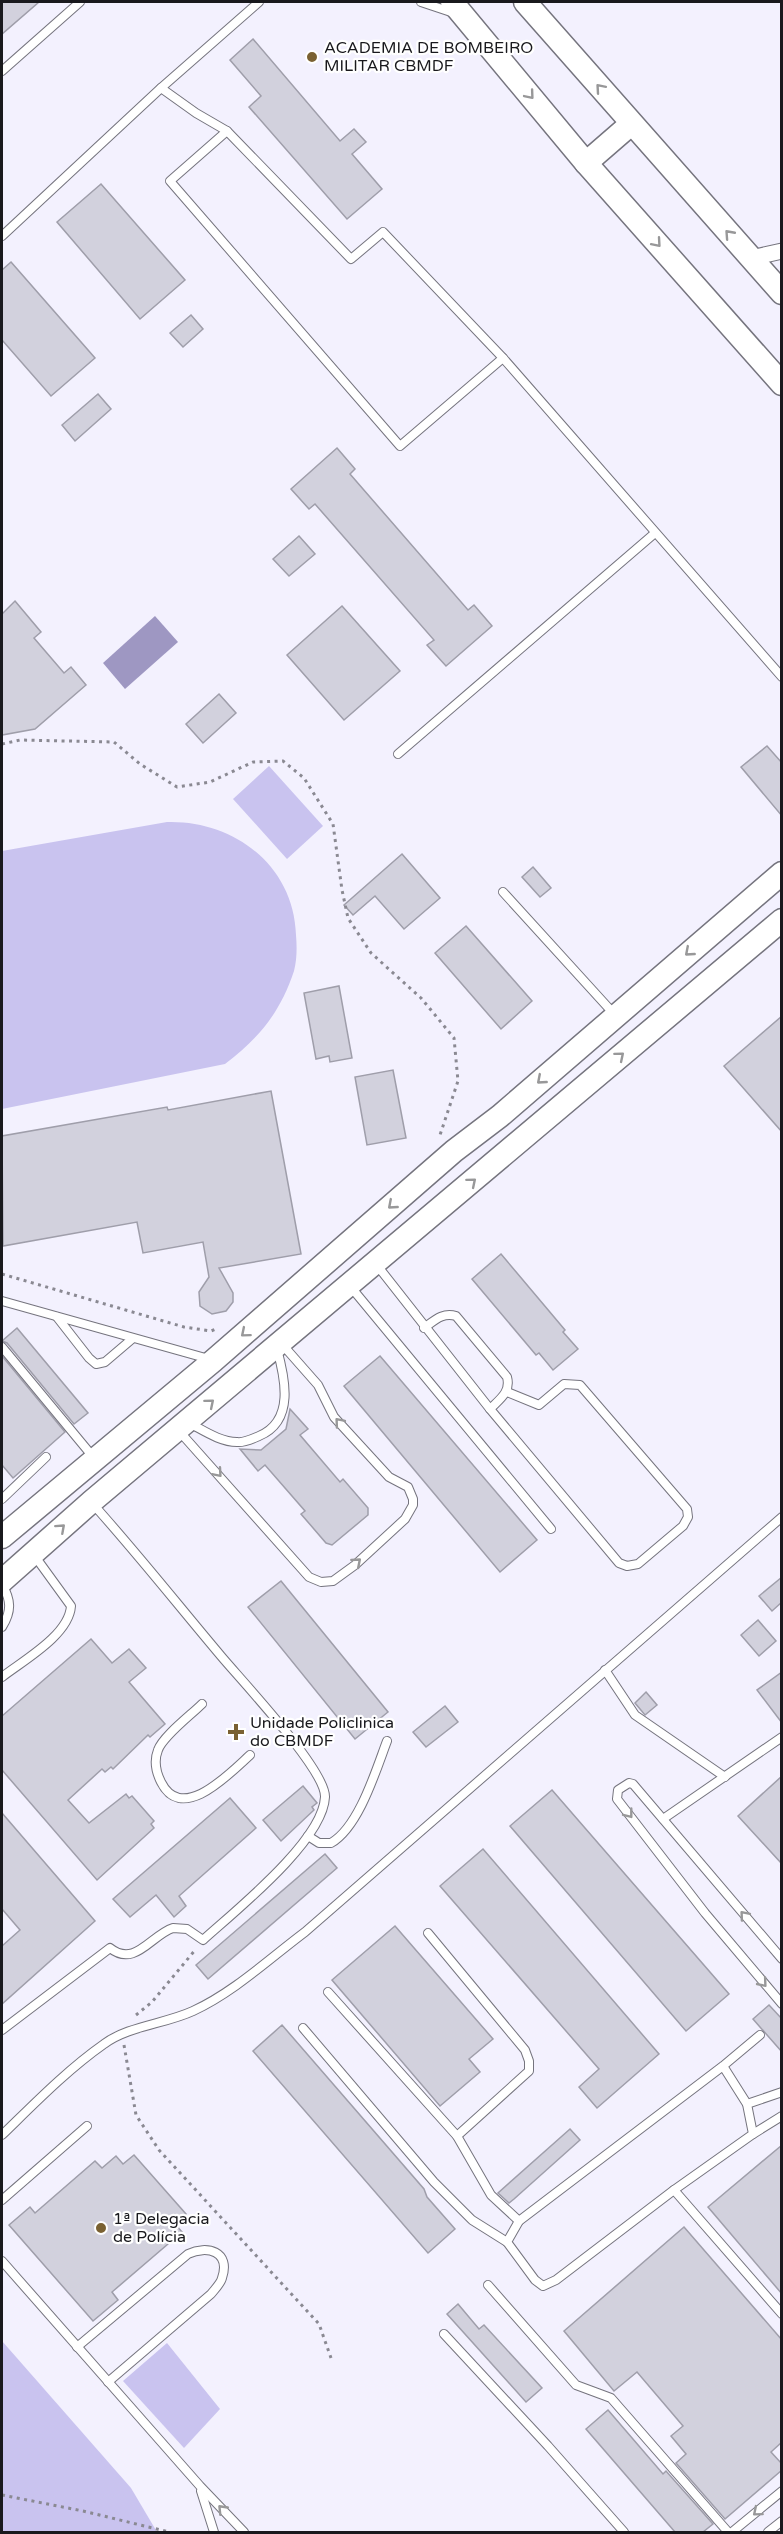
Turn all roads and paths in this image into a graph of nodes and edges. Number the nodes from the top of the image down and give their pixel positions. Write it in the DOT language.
graph roads {
  1 [pos="259,2"];
  2 [pos="421,2"];
  3 [pos="525,2"];
  4 [pos="76,3"];
  5 [pos="459,10"];
  6 [pos="2,71"];
  7 [pos="161,88"];
  8 [pos="631,124"];
  9 [pos="227,131"];
  10 [pos="586,163"];
  11 [pos="2,236"];
  12 [pos="782,251"];
  13 [pos="751,258"];
  14 [pos="782,293"];
  15 [pos="503,358"];
  16 [pos="782,384"];
  17 [pos="655,533"];
  18 [pos="782,678"];
  19 [pos="2,744"];
  20 [pos="398,754"];
  21 [pos="782,873"];
  22 [pos="503,892"];
  23 [pos="782,920"];
  24 [pos="719,926"];
  25 [pos="741,954"];
  26 [pos="615,1015"];
  27 [pos="500,1116"];
  28 [pos="439,1138"];
  29 [pos="523,1139"];
  30 [pos="376,1263"];
  31 [pos="2,1274"];
  32 [pos="350,1285"];
  33 [pos="2,1301"];
  34 [pos="280,1304"];
  35 [pos="56,1316"];
  36 [pos="301,1326"];
  37 [pos="220,1328"];
  38 [pos="424,1328"];
  39 [pos="132,1339"];
  40 [pos="279,1345"];
  41 [pos="2,1347"];
  42 [pos="213,1360"];
  43 [pos="507,1392"];
  44 [pos="490,1409"];
  45 [pos="183,1426"];
  46 [pos="46,1457"];
  47 [pos="94,1458"];
  48 [pos="2,1499"];
  49 [pos="91,1502"];
  50 [pos="782,1517"];
  51 [pos="21,1520"];
  52 [pos="550,1529"];
  53 [pos="2,1537"];
  54 [pos="37,1550"];
  55 [pos="2,1582"];
  56 [pos="2,1627"];
  57 [pos="605,1670"];
  58 [pos="2,1677"];
  59 [pos="202,1704"];
  60 [pos="782,1737"];
  61 [pos="387,1741"];
  62 [pos="250,1755"];
  63 [pos="724,1776"];
  64 [pos="663,1819"];
  65 [pos="308,1836"];
  66 [pos="428,1934"];
  67 [pos="203,1940"];
  68 [pos="782,1959"];
  69 [pos="328,1992"];
  70 [pos="782,2004"];
  71 [pos="303,2028"];
  72 [pos="2,2031"];
  73 [pos="128,2031"];
  74 [pos="760,2035"];
  75 [pos="723,2066"];
  76 [pos="782,2092"];
  77 [pos="747,2103"];
  78 [pos="782,2116"];
  79 [pos="87,2126"];
  80 [pos="753,2134"];
  81 [pos="2,2135"];
  82 [pos="457,2136"];
  83 [pos="674,2190"];
  84 [pos="2,2200"];
  85 [pos="519,2222"];
  86 [pos="507,2242"];
  87 [pos="2,2261"];
  88 [pos="488,2285"];
  89 [pos="782,2314"];
  90 [pos="444,2334"];
  91 [pos="77,2347"];
  92 [pos="331,2358"];
  93 [pos="108,2382"];
  94 [pos="200,2486"];
  95 [pos="782,2490"];
  96 [pos="2,2495"];
  97 [pos="782,2521"];
  98 [pos="169,2532"];
  99 [pos="213,2532"];
  100 [pos="244,2532"];
  101 [pos="624,2532"];
  102 [pos="730,2532"];
  103 [pos="768,2532"];
  1 -- 7 [label="lane"];
  2 -- 5 [label="lane"];
  8 -- 3 [label="street, one-way"];
  4 -- 6 [label="lane"];
  5 -- 10 [label="street, one-way"];
  7 -- 9 [label="lane"];
  7 -- 11 [label="lane"];
  8 -- 10 [label="street"];
  13 -- 8 [label="street, one-way"];
  9 -- 15 [label="lane"];
  9 -- 15 [label="lane"];
  10 -- 16 [label="street, one-way"];
  12 -- 13 [label="street"];
  13 -- 14 [label="street"];
  15 -- 17 [label="lane"];
  17 -- 18 [label="lane"];
  17 -- 20 [label="lane"];
  19 -- 28 [label="path"];
  21 -- 24 [label="street"];
  22 -- 26 [label="lane"];
  23 -- 25 [label="street"];
  24 -- 25 [label="street"];
  24 -- 26 [label="street, one-way"];
  29 -- 25 [label="street, one-way"];
  26 -- 27 [label="street, one-way"];
  27 -- 29 [label="street"];
  27 -- 34 [label="street, one-way"];
  30 -- 29 [label="street, one-way"];
  30 -- 32 [label="street"];
  30 -- 38 [label="lane"];
  31 -- 37 [label="path"];
  32 -- 36 [label="street"];
  32 -- 52 [label="lane"];
  33 -- 35 [label="lane"];
  34 -- 36 [label="street"];
  34 -- 42 [label="street, one-way"];
  35 -- 39 [label="lane"];
  35 -- 39 [label="lane"];
  36 -- 40 [label="street"];
  38 -- 43 [label="lane"];
  38 -- 44 [label="lane"];
  39 -- 42 [label="lane"];
  45 -- 40 [label="street, one-way"];
  40 -- 45 [label="lane"];
  45 -- 40 [label="lane, one-way"];
  41 -- 47 [label="lane"];
  42 -- 47 [label="street"];
  43 -- 44 [label="lane"];
  43 -- 44 [label="lane"];
  45 -- 49 [label="street"];
  46 -- 48 [label="lane"];
  47 -- 51 [label="street"];
  54 -- 49 [label="street, one-way"];
  49 -- 65 [label="lane"];
  50 -- 57 [label="lane"];
  51 -- 53 [label="street"];
  51 -- 54 [label="street"];
  54 -- 55 [label="street"];
  54 -- 58 [label="lane"];
  55 -- 56 [label="lane"];
  57 -- 63 [label="lane"];
  57 -- 73 [label="lane"];
  59 -- 62 [label="lane"];
  60 -- 63 [label="lane"];
  61 -- 65 [label="lane"];
  63 -- 64 [label="lane"];
  68 -- 64 [label="lane, one-way"];
  64 -- 70 [label="lane, one-way"];
  65 -- 67 [label="lane"];
  66 -- 82 [label="lane"];
  67 -- 72 [label="lane"];
  67 -- 73 [label="path"];
  69 -- 82 [label="lane"];
  71 -- 86 [label="lane"];
  73 -- 81 [label="lane"];
  73 -- 92 [label="path"];
  74 -- 75 [label="lane"];
  75 -- 77 [label="lane"];
  75 -- 85 [label="lane"];
  76 -- 77 [label="lane"];
  77 -- 80 [label="lane"];
  78 -- 80 [label="lane"];
  79 -- 84 [label="lane"];
  80 -- 83 [label="lane"];
  82 -- 85 [label="lane"];
  83 -- 86 [label="lane"];
  83 -- 89 [label="lane"];
  85 -- 86 [label="lane"];
  87 -- 91 [label="lane"];
  88 -- 102 [label="lane"];
  90 -- 101 [label="lane"];
  91 -- 93 [label="lane"];
  91 -- 93 [label="lane"];
  93 -- 94 [label="lane"];
  94 -- 99 [label="lane"];
  100 -- 94 [label="lane, one-way"];
  95 -- 102 [label="lane, one-way"];
  96 -- 98 [label="path"];
  97 -- 103 [label="lane"];
}
